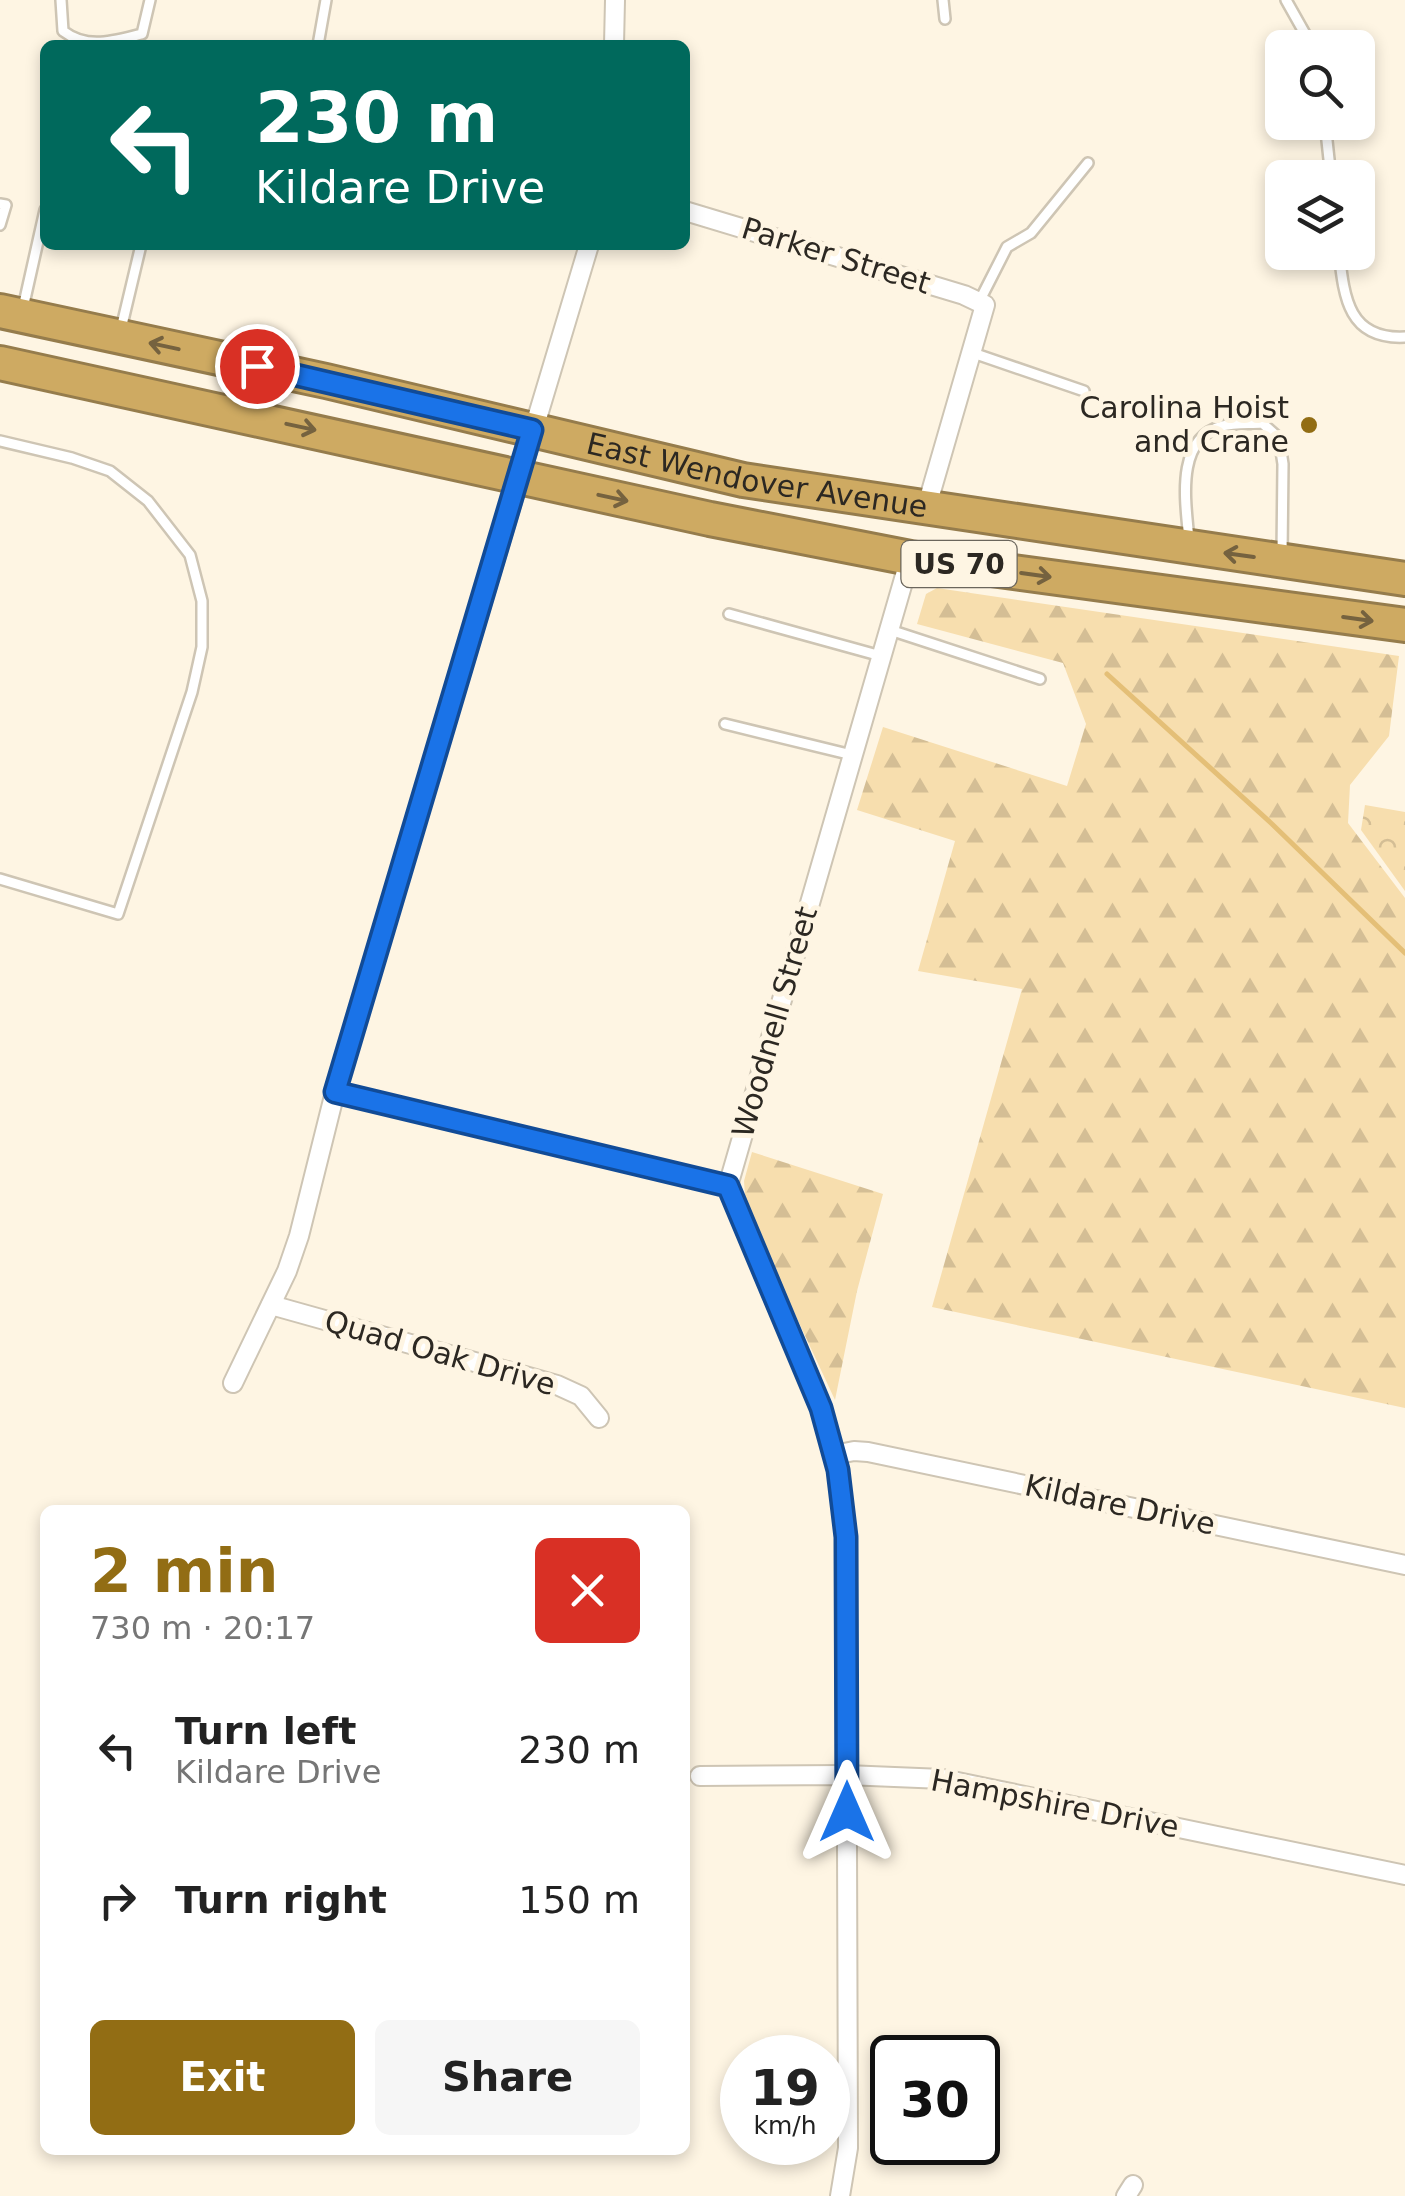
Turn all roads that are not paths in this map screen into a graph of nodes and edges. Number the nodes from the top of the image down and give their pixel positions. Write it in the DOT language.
graph roads {
  1 [pos="60,0"];
  2 [pos="150,0"];
  3 [pos="326,0"];
  4 [pos="615,0"];
  5 [pos="943,0"];
  6 [pos="1286,0"];
  7 [pos="945,19"];
  8 [pos="1303,30"];
  9 [pos="74,40"];
  10 [pos="116,40"];
  11 [pos="319,40"];
  12 [pos="614,40"];
  13 [pos="1088,164"];
  14 [pos="0,204"];
  15 [pos="690,213"];
  16 [pos="0,225"];
  17 [pos="40,225"];
  18 [pos="141,250"];
  19 [pos="587,250"];
  20 [pos="1342,270"];
  21 [pos="982,303"];
  22 [pos="10,313"];
  23 [pos="120,336"];
  24 [pos="1405,337"];
  25 [pos="973,353"];
  26 [pos="0,363"];
  27 [pos="1084,391"];
  28 [pos="532,430"];
  29 [pos="0,441"];
  30 [pos="518,477"];
  31 [pos="926,509"];
  32 [pos="1189,548"];
  33 [pos="910,558"];
  34 [pos="1283,561"];
  35 [pos="1405,579"];
  36 [pos="729,614"];
  37 [pos="1405,625"];
  38 [pos="889,629"];
  39 [pos="881,656"];
  40 [pos="1040,678"];
  41 [pos="725,724"];
  42 [pos="852,755"];
  43 [pos="0,879"];
  44 [pos="335,1092"];
  45 [pos="728,1186"];
  46 [pos="271,1305"];
  47 [pos="232,1383"];
  48 [pos="599,1418"];
  49 [pos="834,1455"];
  50 [pos="1405,1565"];
  51 [pos="846,1775"];
  52 [pos="700,1776"];
  53 [pos="1405,1876"];
  54 [pos="840,2196"];
  1 -- 9 [label="lane"];
  2 -- 10 [label="lane"];
  3 -- 11 [label="lane"];
  4 -- 12 [label="street"];
  5 -- 7 [label="lane"];
  6 -- 8 [label="lane"];
  13 -- 21 [label="lane"];
  14 -- 16 [label="lane"];
  15 -- 21 [label="street, Parker Street"];
  17 -- 22 [label="lane"];
  18 -- 23 [label="lane"];
  19 -- 28 [label="street"];
  20 -- 24 [label="lane"];
  21 -- 25 [label="street"];
  22 -- 23 [label="highway, East Wendover Avenue / US 70"];
  28 -- 23 [label="highway, East Wendover Avenue / US 70, one-way"];
  25 -- 27 [label="lane"];
  25 -- 31 [label="street"];
  26 -- 30 [label="highway, East Wendover Avenue / US 70, one-way"];
  28 -- 30 [label="street"];
  28 -- 31 [label="highway, East Wendover Avenue / US 70"];
  29 -- 43 [label="lane"];
  30 -- 33 [label="highway, East Wendover Avenue / US 70, one-way"];
  30 -- 44 [label="street"];
  31 -- 32 [label="highway, East Wendover Avenue / US 70"];
  34 -- 32 [label="highway, East Wendover Avenue / US 70, one-way"];
  32 -- 34 [label="lane"];
  33 -- 37 [label="highway, East Wendover Avenue / US 70, one-way"];
  33 -- 38 [label="street, Woodnell Street"];
  34 -- 35 [label="highway, East Wendover Avenue / US 70"];
  36 -- 39 [label="lane"];
  38 -- 39 [label="street, Woodnell Street"];
  38 -- 40 [label="lane"];
  39 -- 42 [label="street, Woodnell Street"];
  41 -- 42 [label="lane"];
  42 -- 45 [label="street, Woodnell Street"];
  44 -- 45 [label="street"];
  44 -- 46 [label="street"];
  45 -- 49 [label="street"];
  46 -- 47 [label="street"];
  46 -- 48 [label="street, Quad Oak Drive"];
  49 -- 50 [label="street, Kildare Drive"];
  49 -- 51 [label="street"];
  51 -- 52 [label="street, Hampshire Drive"];
  51 -- 53 [label="street, Hampshire Drive"];
  51 -- 54 [label="street"];
}
